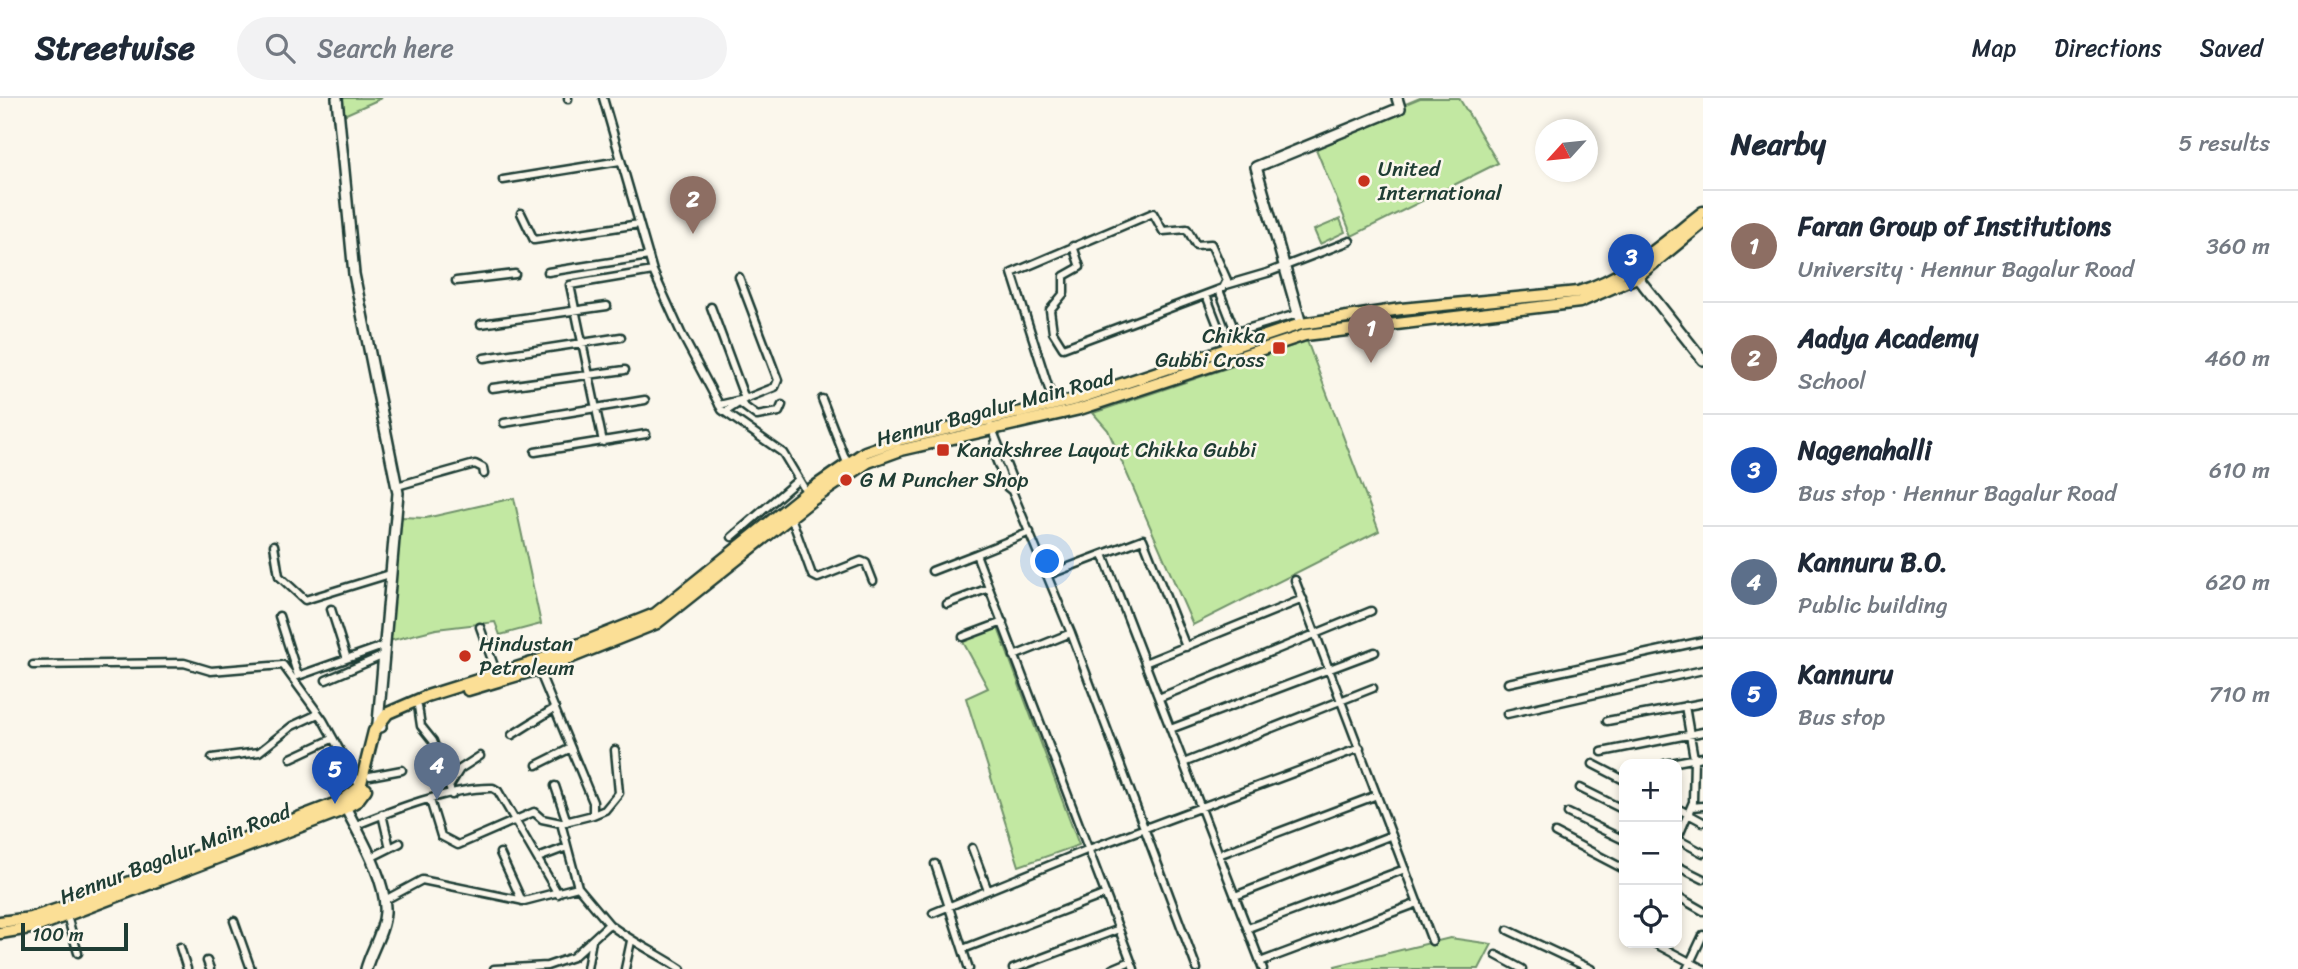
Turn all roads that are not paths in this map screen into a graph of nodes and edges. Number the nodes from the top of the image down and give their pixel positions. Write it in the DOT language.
graph roads {
  1 [pos="337,98"];
  2 [pos="603,98"];
  3 [pos="1397,98"];
  4 [pos="620,161"];
  5 [pos="503,180"];
  6 [pos="1703,212"];
  7 [pos="521,213"];
  8 [pos="1703,223"];
  9 [pos="639,224"];
  10 [pos="1350,241"];
  11 [pos="1073,246"];
  12 [pos="649,256"];
  13 [pos="1285,267"];
  14 [pos="653,271"];
  15 [pos="548,272"];
  16 [pos="1634,273"];
  17 [pos="515,274"];
  18 [pos="739,276"];
  19 [pos="456,281"];
  20 [pos="1222,287"];
  21 [pos="1206,295"];
  22 [pos="607,306"];
  23 [pos="711,307"];
  24 [pos="573,310"];
  25 [pos="1299,319"];
  26 [pos="481,324"];
  27 [pos="1236,332"];
  28 [pos="1305,335"];
  29 [pos="1223,336"];
  30 [pos="621,337"];
  31 [pos="580,342"];
  32 [pos="1240,344"];
  33 [pos="1227,349"];
  34 [pos="484,358"];
  35 [pos="1703,360"];
  36 [pos="625,370"];
  37 [pos="588,376"];
  38 [pos="492,388"];
  39 [pos="822,399"];
  40 [pos="645,400"];
  41 [pos="743,401"];
  42 [pos="719,405"];
  43 [pos="782,405"];
  44 [pos="1054,405"];
  45 [pos="596,408"];
  46 [pos="725,412"];
  47 [pos="504,423"];
  48 [pos="991,426"];
  49 [pos="646,434"];
  50 [pos="603,442"];
  51 [pos="535,452"];
  52 [pos="847,463"];
  53 [pos="484,474"];
  54 [pos="798,480"];
  55 [pos="397,486"];
  56 [pos="809,496"];
  57 [pos="791,517"];
  58 [pos="1030,532"];
  59 [pos="732,537"];
  60 [pos="274,545"];
  61 [pos="976,554"];
  62 [pos="1104,554"];
  63 [pos="932,570"];
  64 [pos="390,574"];
  65 [pos="1048,575"];
  66 [pos="1295,580"];
  67 [pos="873,581"];
  68 [pos="989,589"];
  69 [pos="1303,600"];
  70 [pos="947,604"];
  71 [pos="331,609"];
  72 [pos="1371,611"];
  73 [pos="279,616"];
  74 [pos="1003,622"];
  75 [pos="480,627"];
  76 [pos="1071,633"];
  77 [pos="1316,634"];
  78 [pos="963,637"];
  79 [pos="1703,640"];
  80 [pos="1186,647"];
  81 [pos="383,651"];
  82 [pos="1376,652"];
  83 [pos="346,656"];
  84 [pos="1014,656"];
  85 [pos="1147,662"];
  86 [pos="33,665"];
  87 [pos="537,665"];
  88 [pos="1331,669"];
  89 [pos="1703,670"];
  90 [pos="497,674"];
  91 [pos="326,680"];
  92 [pos="478,683"];
  93 [pos="1508,683"];
  94 [pos="1373,688"];
  95 [pos="1161,697"];
  96 [pos="1341,701"];
  97 [pos="1703,702"];
  98 [pos="418,706"];
  99 [pos="1685,706"];
  100 [pos="555,708"];
  101 [pos="318,714"];
  102 [pos="1507,714"];
  103 [pos="1607,721"];
  104 [pos="380,726"];
  105 [pos="1173,728"];
  106 [pos="1703,732"];
  107 [pos="1691,734"];
  108 [pos="512,735"];
  109 [pos="332,738"];
  110 [pos="571,748"];
  111 [pos="1360,748"];
  112 [pos="615,750"];
  113 [pos="1602,751"];
  114 [pos="480,756"];
  115 [pos="1703,757"];
  116 [pos="212,758"];
  117 [pos="291,758"];
  118 [pos="1694,758"];
  119 [pos="1682,760"];
  120 [pos="1186,762"];
  121 [pos="1593,764"];
  122 [pos="537,765"];
  123 [pos="402,771"];
  124 [pos="370,776"];
  125 [pos="1619,777"];
  126 [pos="1703,783"];
  127 [pos="1694,785"];
  128 [pos="555,786"];
  129 [pos="449,787"];
  130 [pos="360,788"];
  131 [pos="1580,789"];
  132 [pos="452,795"];
  133 [pos="1377,795"];
  134 [pos="430,800"];
  135 [pos="344,805"];
  136 [pos="1703,806"];
  137 [pos="1203,808"];
  138 [pos="1619,808"];
  139 [pos="1682,809"];
  140 [pos="1689,811"];
  141 [pos="1568,813"];
  142 [pos="382,814"];
  143 [pos="593,815"];
  144 [pos="516,820"];
  145 [pos="564,822"];
  146 [pos="1703,822"];
  147 [pos="354,826"];
  148 [pos="1682,827"];
  149 [pos="1143,830"];
  150 [pos="1555,833"];
  151 [pos="1392,835"];
  152 [pos="1619,838"];
  153 [pos="1682,841"];
  154 [pos="401,843"];
  155 [pos="567,847"];
  156 [pos="390,848"];
  157 [pos="972,848"];
  158 [pos="1089,849"];
  159 [pos="500,853"];
  160 [pos="1703,853"];
  161 [pos="1220,854"];
  162 [pos="370,858"];
  163 [pos="538,858"];
  164 [pos="934,864"];
  165 [pos="1619,866"];
  166 [pos="1405,869"];
  167 [pos="1682,869"];
  168 [pos="1703,880"];
  169 [pos="578,887"];
  170 [pos="988,888"];
  171 [pos="558,894"];
  172 [pos="1106,894"];
  173 [pos="1236,895"];
  174 [pos="385,900"];
  175 [pos="1682,900"];
  176 [pos="522,901"];
  177 [pos="1418,903"];
  178 [pos="950,904"];
  179 [pos="1703,911"];
  180 [pos="933,913"];
  181 [pos="67,915"];
  182 [pos="234,921"];
  183 [pos="0,922"];
  184 [pos="609,924"];
  185 [pos="1248,928"];
  186 [pos="1119,929"];
  187 [pos="1508,930"];
  188 [pos="0,933"];
  189 [pos="1703,935"];
  190 [pos="592,940"];
  191 [pos="631,941"];
  192 [pos="1432,941"];
  193 [pos="180,947"];
  194 [pos="1661,948"];
  195 [pos="963,949"];
  196 [pos="78,953"];
  197 [pos="1496,955"];
  198 [pos="207,961"];
  199 [pos="1133,965"];
  200 [pos="554,966"];
  201 [pos="1262,966"];
  202 [pos="1688,966"];
  203 [pos="187,969"];
  204 [pos="210,969"];
  205 [pos="251,969"];
  206 [pos="366,969"];
  207 [pos="494,969"];
  208 [pos="587,969"];
  209 [pos="625,969"];
  210 [pos="681,969"];
  211 [pos="969,969"];
  212 [pos="1013,969"];
  213 [pos="1112,969"];
  214 [pos="1197,969"];
  215 [pos="1522,969"];
  216 [pos="1591,969"];
  217 [pos="1703,969"];
  1 -- 55 [label="street"];
  2 -- 4 [label="street"];
  3 -- 13 [label="street"];
  4 -- 5 [label="street"];
  4 -- 9 [label="street"];
  6 -- 16 [label="main road"];
  7 -- 9 [label="street"];
  8 -- 16 [label="main road"];
  9 -- 12 [label="street"];
  10 -- 13 [label="street"];
  11 -- 20 [label="street"];
  11 -- 21 [label="street"];
  11 -- 44 [label="street"];
  12 -- 14 [label="street"];
  12 -- 15 [label="street"];
  13 -- 20 [label="street"];
  13 -- 25 [label="street"];
  14 -- 24 [label="street"];
  14 -- 42 [label="street"];
  16 -- 25 [label="main road, Hennur Bagalur Main Road"];
  16 -- 28 [label="main road, Hennur Bagalur Main Road"];
  16 -- 35 [label="street"];
  17 -- 19 [label="street"];
  18 -- 41 [label="street"];
  20 -- 21 [label="street"];
  20 -- 27 [label="street"];
  21 -- 29 [label="street"];
  22 -- 24 [label="street"];
  23 -- 41 [label="street"];
  24 -- 26 [label="street"];
  24 -- 31 [label="street"];
  25 -- 27 [label="street"];
  25 -- 28 [label="street"];
  25 -- 32 [label="main road, Hennur Bagalur Main Road"];
  27 -- 29 [label="street"];
  27 -- 32 [label="street"];
  28 -- 48 [label="main road, Hennur Bagalur Main Road"];
  29 -- 33 [label="street"];
  30 -- 31 [label="street"];
  31 -- 34 [label="street"];
  31 -- 37 [label="street"];
  32 -- 33 [label="main road, Hennur Bagalur Main Road"];
  33 -- 44 [label="main road, Hennur Bagalur Main Road"];
  36 -- 37 [label="street"];
  37 -- 38 [label="street"];
  37 -- 45 [label="street"];
  39 -- 52 [label="street"];
  40 -- 45 [label="street"];
  41 -- 42 [label="street"];
  41 -- 43 [label="street"];
  41 -- 46 [label="street"];
  42 -- 46 [label="street"];
  44 -- 48 [label="main road, Hennur Bagalur Main Road"];
  45 -- 47 [label="street"];
  45 -- 50 [label="street"];
  46 -- 54 [label="street"];
  48 -- 52 [label="main road, Hennur Bagalur Main Road"];
  48 -- 56 [label="main road, Hennur Bagalur Main Road"];
  48 -- 58 [label="street"];
  49 -- 50 [label="street"];
  50 -- 51 [label="street"];
  52 -- 56 [label="main road, Hennur Bagalur Main Road"];
  53 -- 55 [label="street"];
  54 -- 56 [label="street"];
  54 -- 59 [label="street"];
  55 -- 64 [label="street"];
  56 -- 57 [label="main road, Hennur Bagalur Main Road"];
  56 -- 87 [label="main road, Hennur Bagalur Main Road"];
  57 -- 67 [label="street"];
  57 -- 87 [label="main road, Hennur Bagalur Main Road"];
  58 -- 61 [label="street"];
  58 -- 65 [label="street"];
  60 -- 64 [label="street"];
  61 -- 63 [label="street"];
  61 -- 68 [label="street"];
  62 -- 65 [label="street"];
  62 -- 80 [label="street"];
  62 -- 85 [label="street"];
  64 -- 81 [label="street"];
  65 -- 76 [label="street"];
  66 -- 69 [label="street"];
  68 -- 70 [label="street"];
  68 -- 74 [label="street"];
  69 -- 77 [label="street"];
  69 -- 80 [label="street"];
  71 -- 83 [label="street"];
  72 -- 77 [label="street"];
  73 -- 83 [label="street"];
  74 -- 78 [label="street"];
  74 -- 84 [label="street"];
  75 -- 90 [label="street"];
  76 -- 84 [label="street"];
  76 -- 149 [label="street"];
  77 -- 88 [label="street"];
  77 -- 95 [label="street"];
  79 -- 93 [label="street"];
  80 -- 85 [label="street"];
  81 -- 83 [label="street"];
  81 -- 91 [label="street"];
  81 -- 104 [label="street"];
  82 -- 88 [label="street"];
  84 -- 158 [label="street"];
  85 -- 95 [label="street"];
  86 -- 101 [label="street"];
  87 -- 90 [label="main road, Hennur Bagalur Main Road"];
  87 -- 92 [label="main road, Hennur Bagalur Main Road"];
  87 -- 100 [label="street"];
  88 -- 96 [label="street"];
  88 -- 105 [label="street"];
  89 -- 102 [label="street"];
  90 -- 92 [label="main road, Hennur Bagalur Main Road"];
  92 -- 98 [label="main road, Hennur Bagalur Main Road"];
  92 -- 104 [label="main road, Hennur Bagalur Main Road"];
  94 -- 96 [label="street"];
  95 -- 105 [label="street"];
  96 -- 111 [label="street"];
  96 -- 120 [label="street"];
  97 -- 99 [label="street"];
  98 -- 104 [label="main road, Hennur Bagalur Main Road"];
  98 -- 129 [label="street"];
  99 -- 103 [label="street"];
  99 -- 107 [label="street"];
  100 -- 108 [label="street"];
  100 -- 110 [label="street"];
  101 -- 109 [label="street"];
  101 -- 116 [label="street"];
  104 -- 124 [label="main road, Hennur Bagalur Main Road"];
  104 -- 130 [label="main road"];
  105 -- 120 [label="street"];
  106 -- 107 [label="street"];
  107 -- 113 [label="street"];
  107 -- 118 [label="street"];
  109 -- 117 [label="street"];
  109 -- 130 [label="street"];
  110 -- 122 [label="street"];
  110 -- 143 [label="street"];
  111 -- 133 [label="street"];
  111 -- 137 [label="street"];
  112 -- 143 [label="street"];
  114 -- 129 [label="street"];
  115 -- 118 [label="street"];
  118 -- 119 [label="street"];
  118 -- 127 [label="street"];
  120 -- 137 [label="street"];
  121 -- 125 [label="street"];
  123 -- 124 [label="street"];
  124 -- 135 [label="main road, Hennur Bagalur Main Road"];
  126 -- 127 [label="street"];
  127 -- 140 [label="street"];
  128 -- 145 [label="street"];
  129 -- 132 [label="street"];
  130 -- 135 [label="main road, Hennur Bagalur Main Road"];
  131 -- 138 [label="street"];
  132 -- 134 [label="street"];
  132 -- 144 [label="street"];
  133 -- 151 [label="street"];
  133 -- 161 [label="street"];
  134 -- 142 [label="street"];
  134 -- 144 [label="street"];
  135 -- 147 [label="street"];
  135 -- 181 [label="main road, Hennur Bagalur Main Road"];
  135 -- 183 [label="main road, Hennur Bagalur Main Road"];
  136 -- 140 [label="street"];
  137 -- 149 [label="street"];
  137 -- 161 [label="street"];
  139 -- 140 [label="street"];
  140 -- 146 [label="street"];
  140 -- 148 [label="street"];
  141 -- 152 [label="street"];
  142 -- 147 [label="street"];
  142 -- 156 [label="street"];
  143 -- 145 [label="street"];
  144 -- 145 [label="street"];
  144 -- 163 [label="street"];
  145 -- 155 [label="street"];
  147 -- 162 [label="street"];
  149 -- 158 [label="street"];
  149 -- 214 [label="street"];
  150 -- 165 [label="street"];
  151 -- 166 [label="street"];
  151 -- 173 [label="street"];
  153 -- 160 [label="street"];
  154 -- 156 [label="street"];
  155 -- 163 [label="street"];
  155 -- 169 [label="street"];
  156 -- 162 [label="street"];
  157 -- 170 [label="street"];
  158 -- 170 [label="street"];
  158 -- 172 [label="street"];
  159 -- 176 [label="street"];
  161 -- 173 [label="street"];
  162 -- 174 [label="street"];
  163 -- 171 [label="street"];
  164 -- 178 [label="street"];
  166 -- 177 [label="street"];
  166 -- 185 [label="street"];
  167 -- 168 [label="street"];
  169 -- 171 [label="street"];
  169 -- 184 [label="street"];
  170 -- 178 [label="street"];
  171 -- 176 [label="street"];
  172 -- 186 [label="street"];
  172 -- 195 [label="street"];
  173 -- 185 [label="street"];
  174 -- 176 [label="street"];
  174 -- 206 [label="street"];
  175 -- 179 [label="street"];
  177 -- 192 [label="street"];
  177 -- 201 [label="street"];
  178 -- 180 [label="street"];
  178 -- 195 [label="street"];
  181 -- 188 [label="main road, Hennur Bagalur Main Road"];
  181 -- 196 [label="street"];
  182 -- 205 [label="street"];
  184 -- 190 [label="street"];
  184 -- 191 [label="street"];
  185 -- 201 [label="street"];
  186 -- 199 [label="street"];
  186 -- 212 [label="street"];
  187 -- 216 [label="street"];
  189 -- 202 [label="street"];
  190 -- 200 [label="street"];
  190 -- 208 [label="street"];
  191 -- 209 [label="street"];
  191 -- 210 [label="street"];
  193 -- 203 [label="street"];
  194 -- 202 [label="street"];
  195 -- 211 [label="street"];
  197 -- 215 [label="street"];
  198 -- 204 [label="street"];
  199 -- 213 [label="street"];
  200 -- 207 [label="street"];
  202 -- 217 [label="street"];
}
